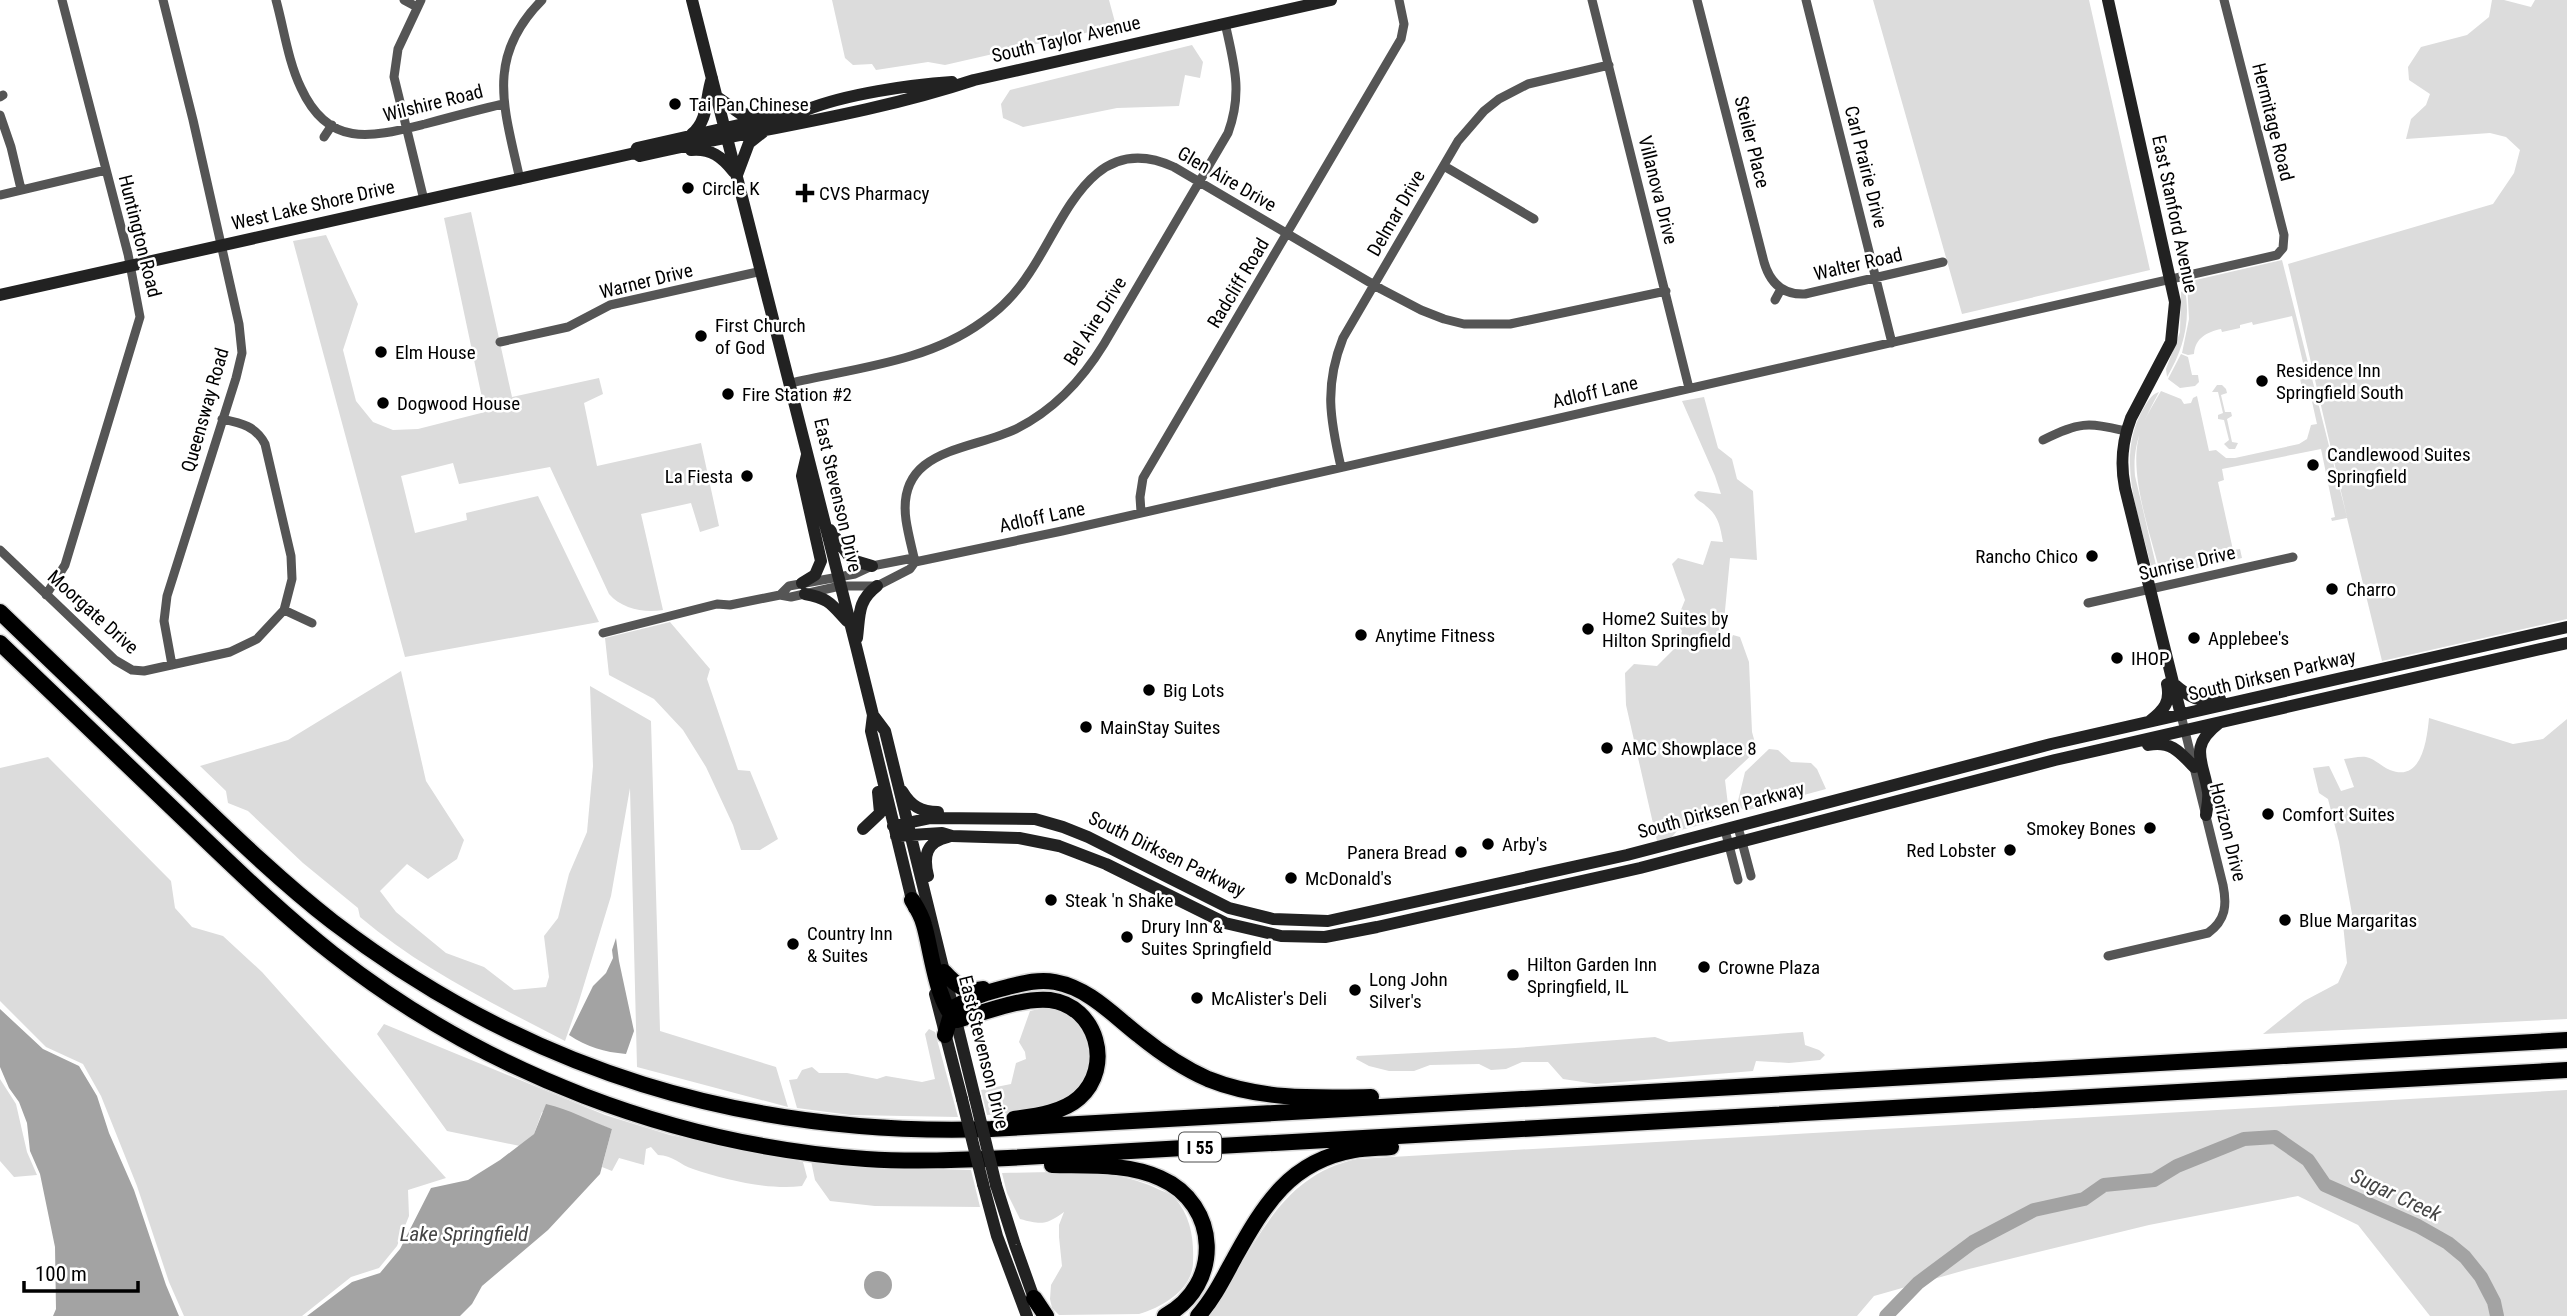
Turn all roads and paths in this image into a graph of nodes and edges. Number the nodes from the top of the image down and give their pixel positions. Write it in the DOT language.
graph roads {
  1 [pos="62,0"];
  2 [pos="163,0"];
  3 [pos="276,0"];
  4 [pos="404,0"];
  5 [pos="542,0"];
  6 [pos="692,0"];
  7 [pos="1331,0"];
  8 [pos="1399,0"];
  9 [pos="1592,0"];
  10 [pos="1698,0"];
  11 [pos="1806,0"];
  12 [pos="2108,0"];
  13 [pos="2224,0"];
  14 [pos="419,4"];
  15 [pos="1225,23"];
  16 [pos="1609,65"];
  17 [pos="712,78"];
  18 [pos="974,80"];
  19 [pos="717,97"];
  20 [pos="503,104"];
  21 [pos="821,104"];
  22 [pos="0,115"];
  23 [pos="332,125"];
  24 [pos="406,128"];
  25 [pos="768,130"];
  26 [pos="726,132"];
  27 [pos="690,136"];
  28 [pos="324,137"];
  29 [pos="673,148"];
  30 [pos="635,153"];
  31 [pos="1444,166"];
  32 [pos="106,170"];
  33 [pos="737,175"];
  34 [pos="520,180"];
  35 [pos="1199,182"];
  36 [pos="21,189"];
  37 [pos="0,195"];
  38 [pos="424,200"];
  39 [pos="1534,219"];
  40 [pos="1288,233"];
  41 [pos="222,246"];
  42 [pos="2280,253"];
  43 [pos="1943,262"];
  44 [pos="131,266"];
  45 [pos="762,271"];
  46 [pos="1876,278"];
  47 [pos="2171,279"];
  48 [pos="1374,285"];
  49 [pos="1781,289"];
  50 [pos="1665,291"];
  51 [pos="0,295"];
  52 [pos="1775,300"];
  53 [pos="500,342"];
  54 [pos="1892,343"];
  55 [pos="791,383"];
  56 [pos="1689,388"];
  57 [pos="222,419"];
  58 [pos="2126,431"];
  59 [pos="2043,440"];
  60 [pos="808,451"];
  61 [pos="1341,467"];
  62 [pos="1141,512"];
  63 [pos="823,518"];
  64 [pos="0,550"];
  65 [pos="2293,557"];
  66 [pos="915,562"];
  67 [pos="873,566"];
  68 [pos="839,582"];
  69 [pos="877,586"];
  70 [pos="804,588"];
  71 [pos="2150,589"];
  72 [pos="46,595"];
  73 [pos="2088,603"];
  74 [pos="284,610"];
  75 [pos="0,612"];
  76 [pos="312,623"];
  77 [pos="850,624"];
  78 [pos="2567,627"];
  79 [pos="603,633"];
  80 [pos="0,643"];
  81 [pos="2567,643"];
  82 [pos="856,646"];
  83 [pos="2164,646"];
  84 [pos="172,665"];
  85 [pos="2356,675"];
  86 [pos="2174,683"];
  87 [pos="2360,691"];
  88 [pos="2279,693"];
  89 [pos="873,715"];
  90 [pos="2181,715"];
  91 [pos="2148,722"];
  92 [pos="2219,723"];
  93 [pos="2185,730"];
  94 [pos="871,731"];
  95 [pos="2096,750"];
  96 [pos="2194,767"];
  97 [pos="899,787"];
  98 [pos="2206,815"];
  99 [pos="1018,818"];
  100 [pos="1738,827"];
  101 [pos="863,829"];
  102 [pos="909,829"];
  103 [pos="1725,830"];
  104 [pos="895,831"];
  105 [pos="952,836"];
  106 [pos="1735,844"];
  107 [pos="1751,876"];
  108 [pos="1738,880"];
  109 [pos="1181,884"];
  110 [pos="1207,885"];
  111 [pos="912,900"];
  112 [pos="937,941"];
  113 [pos="2108,956"];
  114 [pos="944,972"];
  115 [pos="1094,998"];
  116 [pos="953,1014"];
  117 [pos="945,1035"];
  118 [pos="2567,1040"];
  119 [pos="2567,1070"];
  120 [pos="1517,1100"];
  121 [pos="1572,1126"];
  122 [pos="853,1127"];
  123 [pos="903,1160"];
  124 [pos="1034,1298"];
  125 [pos="1027,1316"];
  126 [pos="1044,1316"];
  127 [pos="1165,1316"];
  128 [pos="1198,1316"];
  1 -- 32 [label="street, Huntington Road"];
  2 -- 41 [label="street, Queensway Road"];
  3 -- 23 [label="street, Wilshire Road"];
  4 -- 14 [label="street"];
  5 -- 20 [label="street"];
  6 -- 17 [label="main road, East Stevenson Drive"];
  7 -- 15 [label="main road, South Taylor Avenue"];
  8 -- 40 [label="street, Radcliff Road"];
  9 -- 16 [label="street, Villanova Drive"];
  10 -- 49 [label="street, Steiler Place"];
  11 -- 46 [label="street, Carl Prairie Drive"];
  12 -- 47 [label="main road, East Stanford Avenue"];
  13 -- 42 [label="street, Hermitage Road"];
  14 -- 24 [label="street"];
  15 -- 18 [label="main road, South Taylor Avenue"];
  15 -- 35 [label="street, Bel Aire Drive"];
  16 -- 31 [label="street, Delmar Drive"];
  16 -- 50 [label="street, Villanova Drive"];
  17 -- 19 [label="main road, East Stevenson Drive"];
  17 -- 27 [label="main road"];
  18 -- 21 [label="main road, South Taylor Avenue"];
  18 -- 25 [label="main road, South Taylor Avenue"];
  19 -- 21 [label="main road"];
  19 -- 26 [label="main road, East Stevenson Drive"];
  20 -- 24 [label="street, Wilshire Road"];
  20 -- 34 [label="street"];
  21 -- 26 [label="main road, South Taylor Avenue"];
  22 -- 36 [label="street"];
  23 -- 24 [label="street, Wilshire Road"];
  23 -- 28 [label="street"];
  24 -- 38 [label="street"];
  25 -- 26 [label="main road, South Taylor Avenue"];
  25 -- 33 [label="main road"];
  26 -- 27 [label="main road, West Lake Shore Drive"];
  26 -- 29 [label="main road, West Lake Shore Drive"];
  26 -- 33 [label="main road, East Stevenson Drive"];
  27 -- 30 [label="main road, West Lake Shore Drive"];
  29 -- 30 [label="main road, West Lake Shore Drive"];
  29 -- 33 [label="main road"];
  30 -- 34 [label="main road, West Lake Shore Drive"];
  31 -- 39 [label="street"];
  31 -- 48 [label="street, Delmar Drive"];
  32 -- 36 [label="street"];
  32 -- 44 [label="street, Huntington Road"];
  33 -- 45 [label="main road, East Stevenson Drive"];
  34 -- 38 [label="main road, West Lake Shore Drive"];
  35 -- 40 [label="street, Glen Aire Drive"];
  35 -- 55 [label="street, Glen Aire Drive"];
  35 -- 66 [label="street, Bel Aire Drive"];
  36 -- 37 [label="street"];
  38 -- 41 [label="main road, West Lake Shore Drive"];
  40 -- 48 [label="street, Glen Aire Drive"];
  40 -- 62 [label="street, Radcliff Road"];
  41 -- 44 [label="main road, West Lake Shore Drive"];
  41 -- 57 [label="street, Queensway Road"];
  42 -- 47 [label="street, Adloff Lane"];
  43 -- 46 [label="street, Walter Road"];
  44 -- 51 [label="main road, West Lake Shore Drive"];
  44 -- 72 [label="street, Huntington Road"];
  45 -- 53 [label="street, Warner Drive"];
  45 -- 55 [label="main road, East Stevenson Drive"];
  46 -- 49 [label="street, Walter Road"];
  46 -- 54 [label="street, Carl Prairie Drive"];
  47 -- 54 [label="street, Adloff Lane"];
  47 -- 58 [label="main road, East Stanford Avenue"];
  48 -- 50 [label="street, Glen Aire Drive"];
  48 -- 61 [label="street, Delmar Drive"];
  49 -- 52 [label="street"];
  50 -- 56 [label="street, Villanova Drive"];
  54 -- 56 [label="street, Adloff Lane"];
  55 -- 60 [label="main road, East Stevenson Drive"];
  56 -- 61 [label="street, Adloff Lane"];
  57 -- 74 [label="street"];
  57 -- 84 [label="street, Queensway Road"];
  58 -- 59 [label="street"];
  58 -- 71 [label="main road, East Stanford Avenue"];
  60 -- 63 [label="main road, East Stevenson Drive"];
  60 -- 70 [label="main road"];
  61 -- 62 [label="street, Adloff Lane"];
  62 -- 66 [label="street, Adloff Lane"];
  63 -- 67 [label="main road"];
  63 -- 68 [label="main road, East Stevenson Drive"];
  64 -- 72 [label="street, Moorgate Drive"];
  65 -- 71 [label="street, Sunrise Drive"];
  66 -- 67 [label="street, Adloff Lane"];
  66 -- 69 [label="street, Adloff Lane"];
  67 -- 68 [label="street, Adloff Lane"];
  68 -- 69 [label="street, Adloff Lane"];
  68 -- 70 [label="street, Adloff Lane"];
  68 -- 77 [label="main road, East Stevenson Drive"];
  69 -- 82 [label="main road"];
  70 -- 77 [label="main road"];
  70 -- 79 [label="street, Adloff Lane"];
  71 -- 73 [label="street, Sunrise Drive"];
  71 -- 83 [label="main road, East Stanford Avenue"];
  72 -- 84 [label="street, Moorgate Drive"];
  74 -- 76 [label="street"];
  74 -- 84 [label="street, Moorgate Drive"];
  75 -- 122 [label="highway, I 55"];
  77 -- 82 [label="main road, East Stevenson Drive"];
  78 -- 85 [label="main road, South Dirksen Parkway"];
  80 -- 123 [label="highway, I 55"];
  81 -- 87 [label="main road, South Dirksen Parkway"];
  82 -- 89 [label="main road, East Stevenson Drive"];
  83 -- 86 [label="main road, East Stanford Avenue"];
  83 -- 91 [label="main road"];
  85 -- 87 [label="street"];
  85 -- 88 [label="main road, South Dirksen Parkway"];
  86 -- 88 [label="main road"];
  86 -- 90 [label="main road, East Stanford Avenue"];
  87 -- 92 [label="main road, South Dirksen Parkway"];
  88 -- 90 [label="main road, South Dirksen Parkway"];
  89 -- 94 [label="main road, East Stevenson Drive"];
  89 -- 97 [label="main road, East Stevenson Drive"];
  90 -- 91 [label="main road, South Dirksen Parkway"];
  90 -- 93 [label="street, Horizon Drive"];
  91 -- 100 [label="main road, South Dirksen Parkway"];
  92 -- 93 [label="main road, South Dirksen Parkway"];
  92 -- 98 [label="main road"];
  93 -- 95 [label="main road, South Dirksen Parkway"];
  93 -- 96 [label="street, Horizon Drive"];
  94 -- 101 [label="main road"];
  94 -- 104 [label="main road, East Stevenson Drive"];
  95 -- 96 [label="main road"];
  95 -- 106 [label="main road, South Dirksen Parkway"];
  96 -- 98 [label="street, Horizon Drive"];
  97 -- 99 [label="main road"];
  97 -- 102 [label="main road, East Stevenson Drive"];
  98 -- 113 [label="street, Horizon Drive"];
  99 -- 102 [label="main road, South Dirksen Parkway"];
  99 -- 109 [label="main road, South Dirksen Parkway"];
  100 -- 103 [label="main road, South Dirksen Parkway"];
  100 -- 106 [label="street"];
  102 -- 104 [label="main road, South Dirksen Parkway"];
  102 -- 105 [label="main road, South Dirksen Parkway"];
  102 -- 112 [label="main road, East Stevenson Drive"];
  103 -- 106 [label="street"];
  103 -- 109 [label="main road, South Dirksen Parkway"];
  104 -- 111 [label="main road, East Stevenson Drive"];
  105 -- 106 [label="main road, South Dirksen Parkway"];
  105 -- 112 [label="main road"];
  106 -- 107 [label="street"];
  106 -- 108 [label="street"];
  109 -- 110 [label="main road"];
  111 -- 116 [label="highway"];
  111 -- 117 [label="main road, East Stevenson Drive"];
  112 -- 114 [label="main road, East Stevenson Drive"];
  114 -- 115 [label="highway"];
  114 -- 116 [label="main road, East Stevenson Drive"];
  115 -- 116 [label="highway"];
  115 -- 120 [label="highway"];
  116 -- 117 [label="highway"];
  116 -- 122 [label="highway"];
  116 -- 124 [label="main road, East Stevenson Drive, bridge"];
  117 -- 125 [label="main road, East Stevenson Drive, bridge"];
  118 -- 120 [label="highway, I 55"];
  119 -- 121 [label="highway, I 55"];
  120 -- 122 [label="highway, I 55"];
  121 -- 123 [label="highway, I 55"];
  121 -- 128 [label="highway"];
  123 -- 127 [label="highway"];
  124 -- 126 [label="highway"];
}
